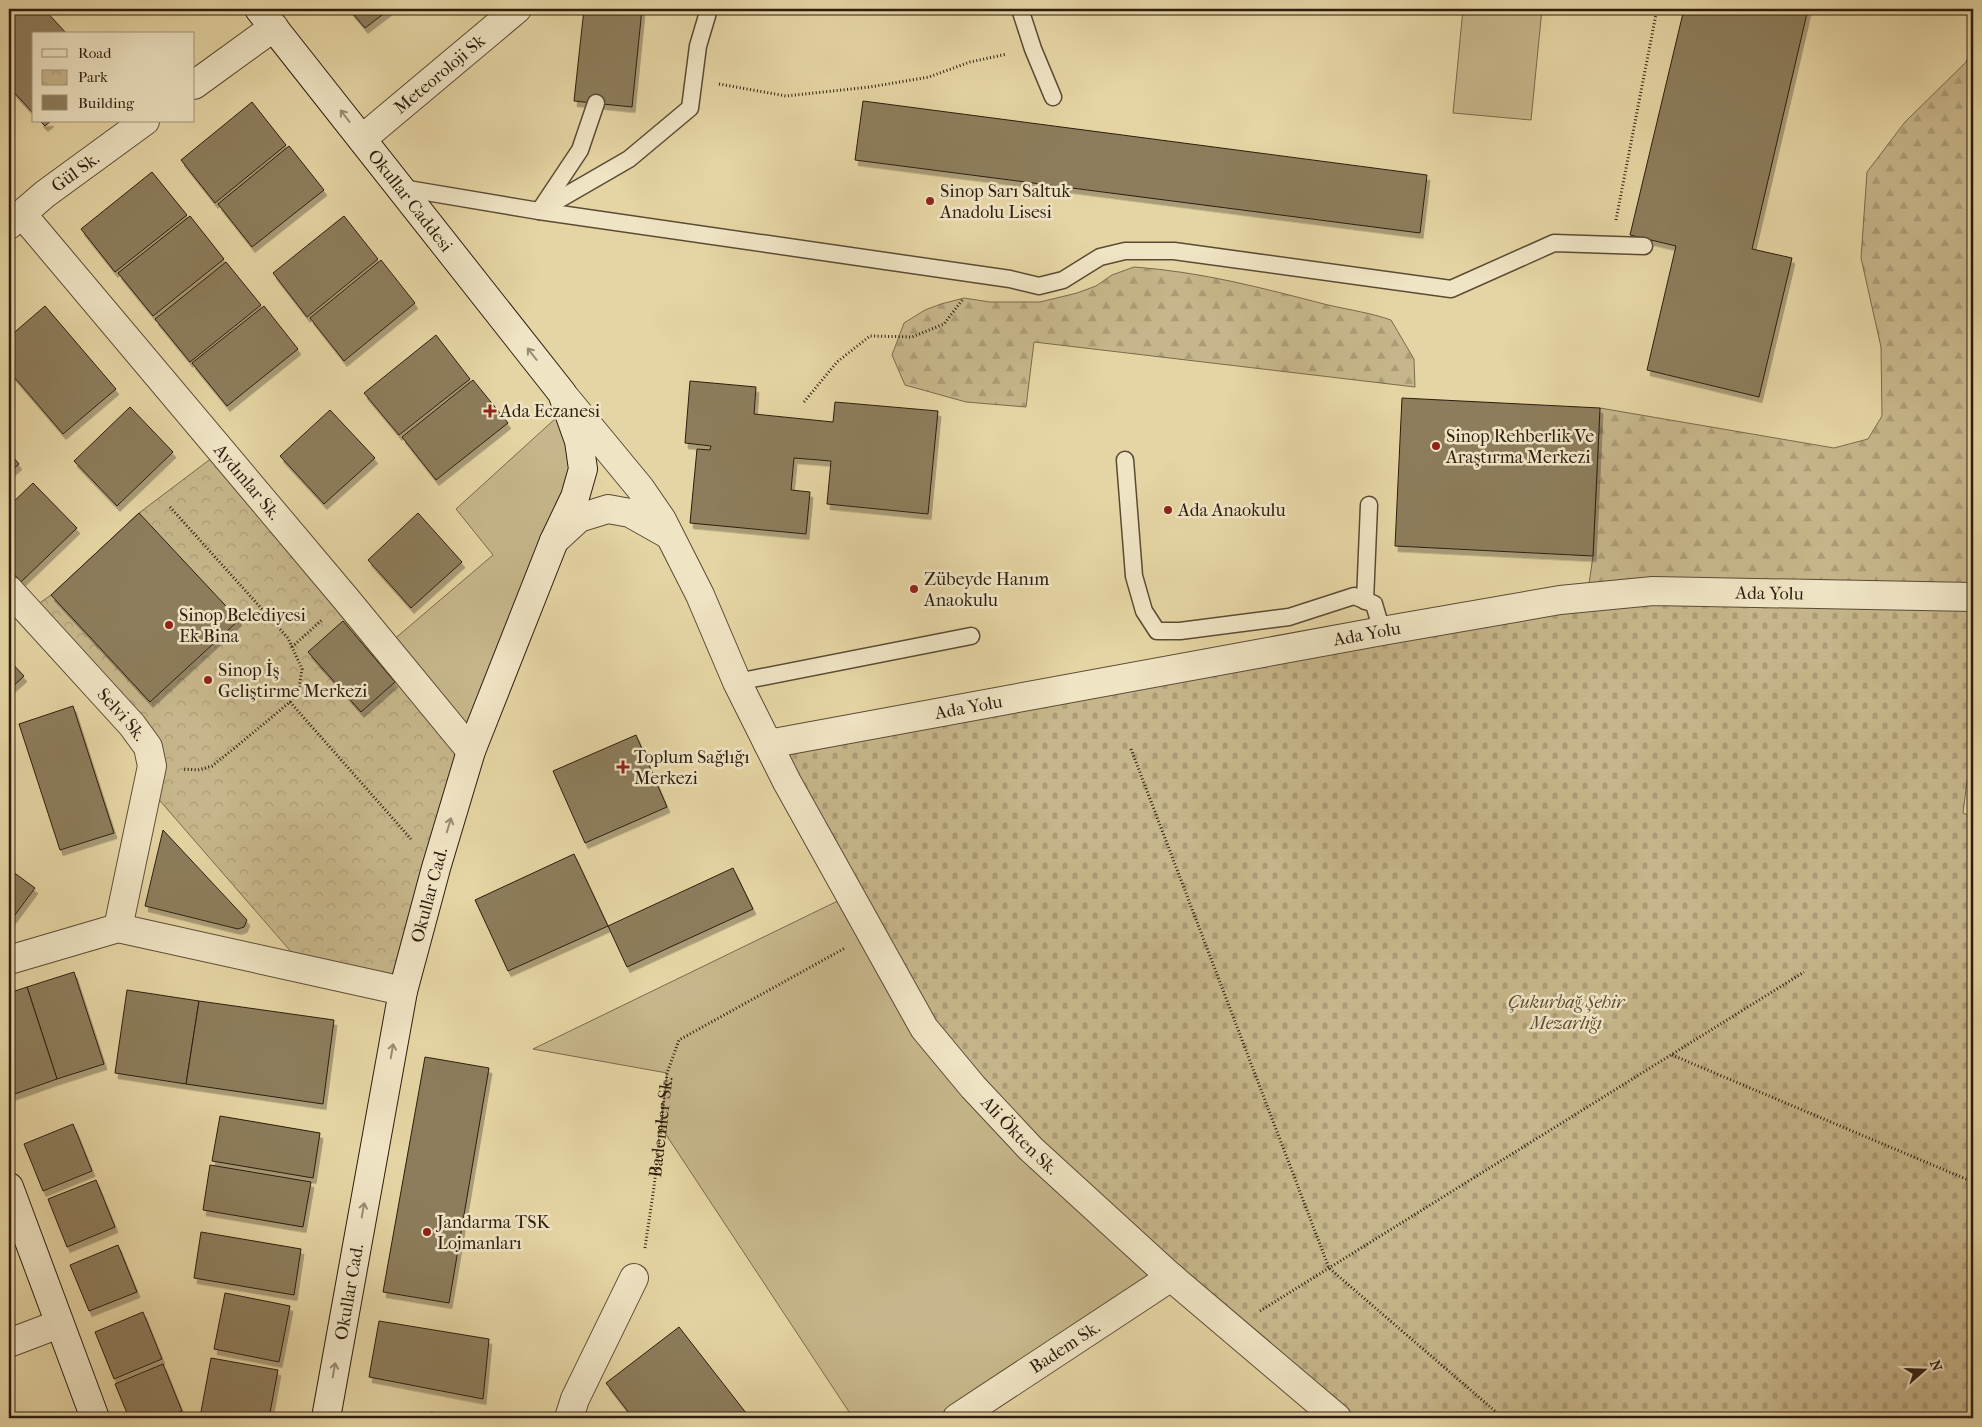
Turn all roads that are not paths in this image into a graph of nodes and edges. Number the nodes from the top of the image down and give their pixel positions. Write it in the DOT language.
graph roads {
  1 [pos="517,9"];
  2 [pos="709,9"];
  3 [pos="1020,9"];
  4 [pos="267,18"];
  5 [pos="195,84"];
  6 [pos="1053,97"];
  7 [pos="596,103"];
  8 [pos="144,122"];
  9 [pos="362,139"];
  10 [pos="402,188"];
  11 [pos="539,211"];
  12 [pos="15,219"];
  13 [pos="1644,246"];
  14 [pos="562,393"];
  15 [pos="1125,460"];
  16 [pos="1369,505"];
  17 [pos="670,535"];
  18 [pos="554,541"];
  19 [pos="9,590"];
  20 [pos="1973,597"];
  21 [pos="1365,601"];
  22 [pos="1382,631"];
  23 [pos="971,636"];
  24 [pos="737,682"];
  25 [pos="768,744"];
  26 [pos="471,752"];
  27 [pos="118,928"];
  28 [pos="9,960"];
  29 [pos="403,991"];
  30 [pos="9,1187"];
  31 [pos="1171,1277"];
  32 [pos="634,1278"];
  33 [pos="59,1324"];
  34 [pos="9,1343"];
  35 [pos="95,1418"];
  36 [pos="326,1418"];
  37 [pos="568,1418"];
  38 [pos="957,1418"];
  39 [pos="1337,1418"];
  1 -- 9 [label="street, Meteoroloji Sk"];
  2 -- 11 [label="lane"];
  3 -- 6 [label="lane"];
  4 -- 5 [label="street"];
  9 -- 4 [label="street, Okullar Caddesi, one-way"];
  7 -- 11 [label="lane"];
  8 -- 12 [label="street, Gül Sk."];
  9 -- 10 [label="street, Okullar Caddesi"];
  10 -- 11 [label="lane"];
  14 -- 10 [label="street, Okullar Caddesi, one-way"];
  11 -- 13 [label="lane"];
  12 -- 26 [label="street, Aydınlar Sk."];
  14 -- 17 [label="street, Okullar Caddesi"];
  14 -- 18 [label="street, Okullar Cad."];
  15 -- 21 [label="lane"];
  16 -- 21 [label="lane"];
  17 -- 18 [label="street"];
  17 -- 24 [label="street, Ali Ökten Sk."];
  18 -- 26 [label="street, Okullar Cad."];
  19 -- 27 [label="street, Selvi Sk."];
  20 -- 22 [label="street, Ada Yolu"];
  21 -- 22 [label="lane"];
  22 -- 25 [label="street, Ada Yolu"];
  23 -- 24 [label="lane"];
  24 -- 25 [label="street, Ali Ökten Sk."];
  25 -- 31 [label="street, Ali Ökten Sk."];
  29 -- 26 [label="street, Okullar Cad., one-way"];
  27 -- 28 [label="street"];
  27 -- 29 [label="street"];
  36 -- 29 [label="street, Okullar Cad., one-way"];
  30 -- 33 [label="street"];
  31 -- 38 [label="street, Badem Sk."];
  31 -- 39 [label="street, Ali Ökten Sk."];
  32 -- 37 [label="street"];
  33 -- 34 [label="street"];
  33 -- 35 [label="street"];
}
